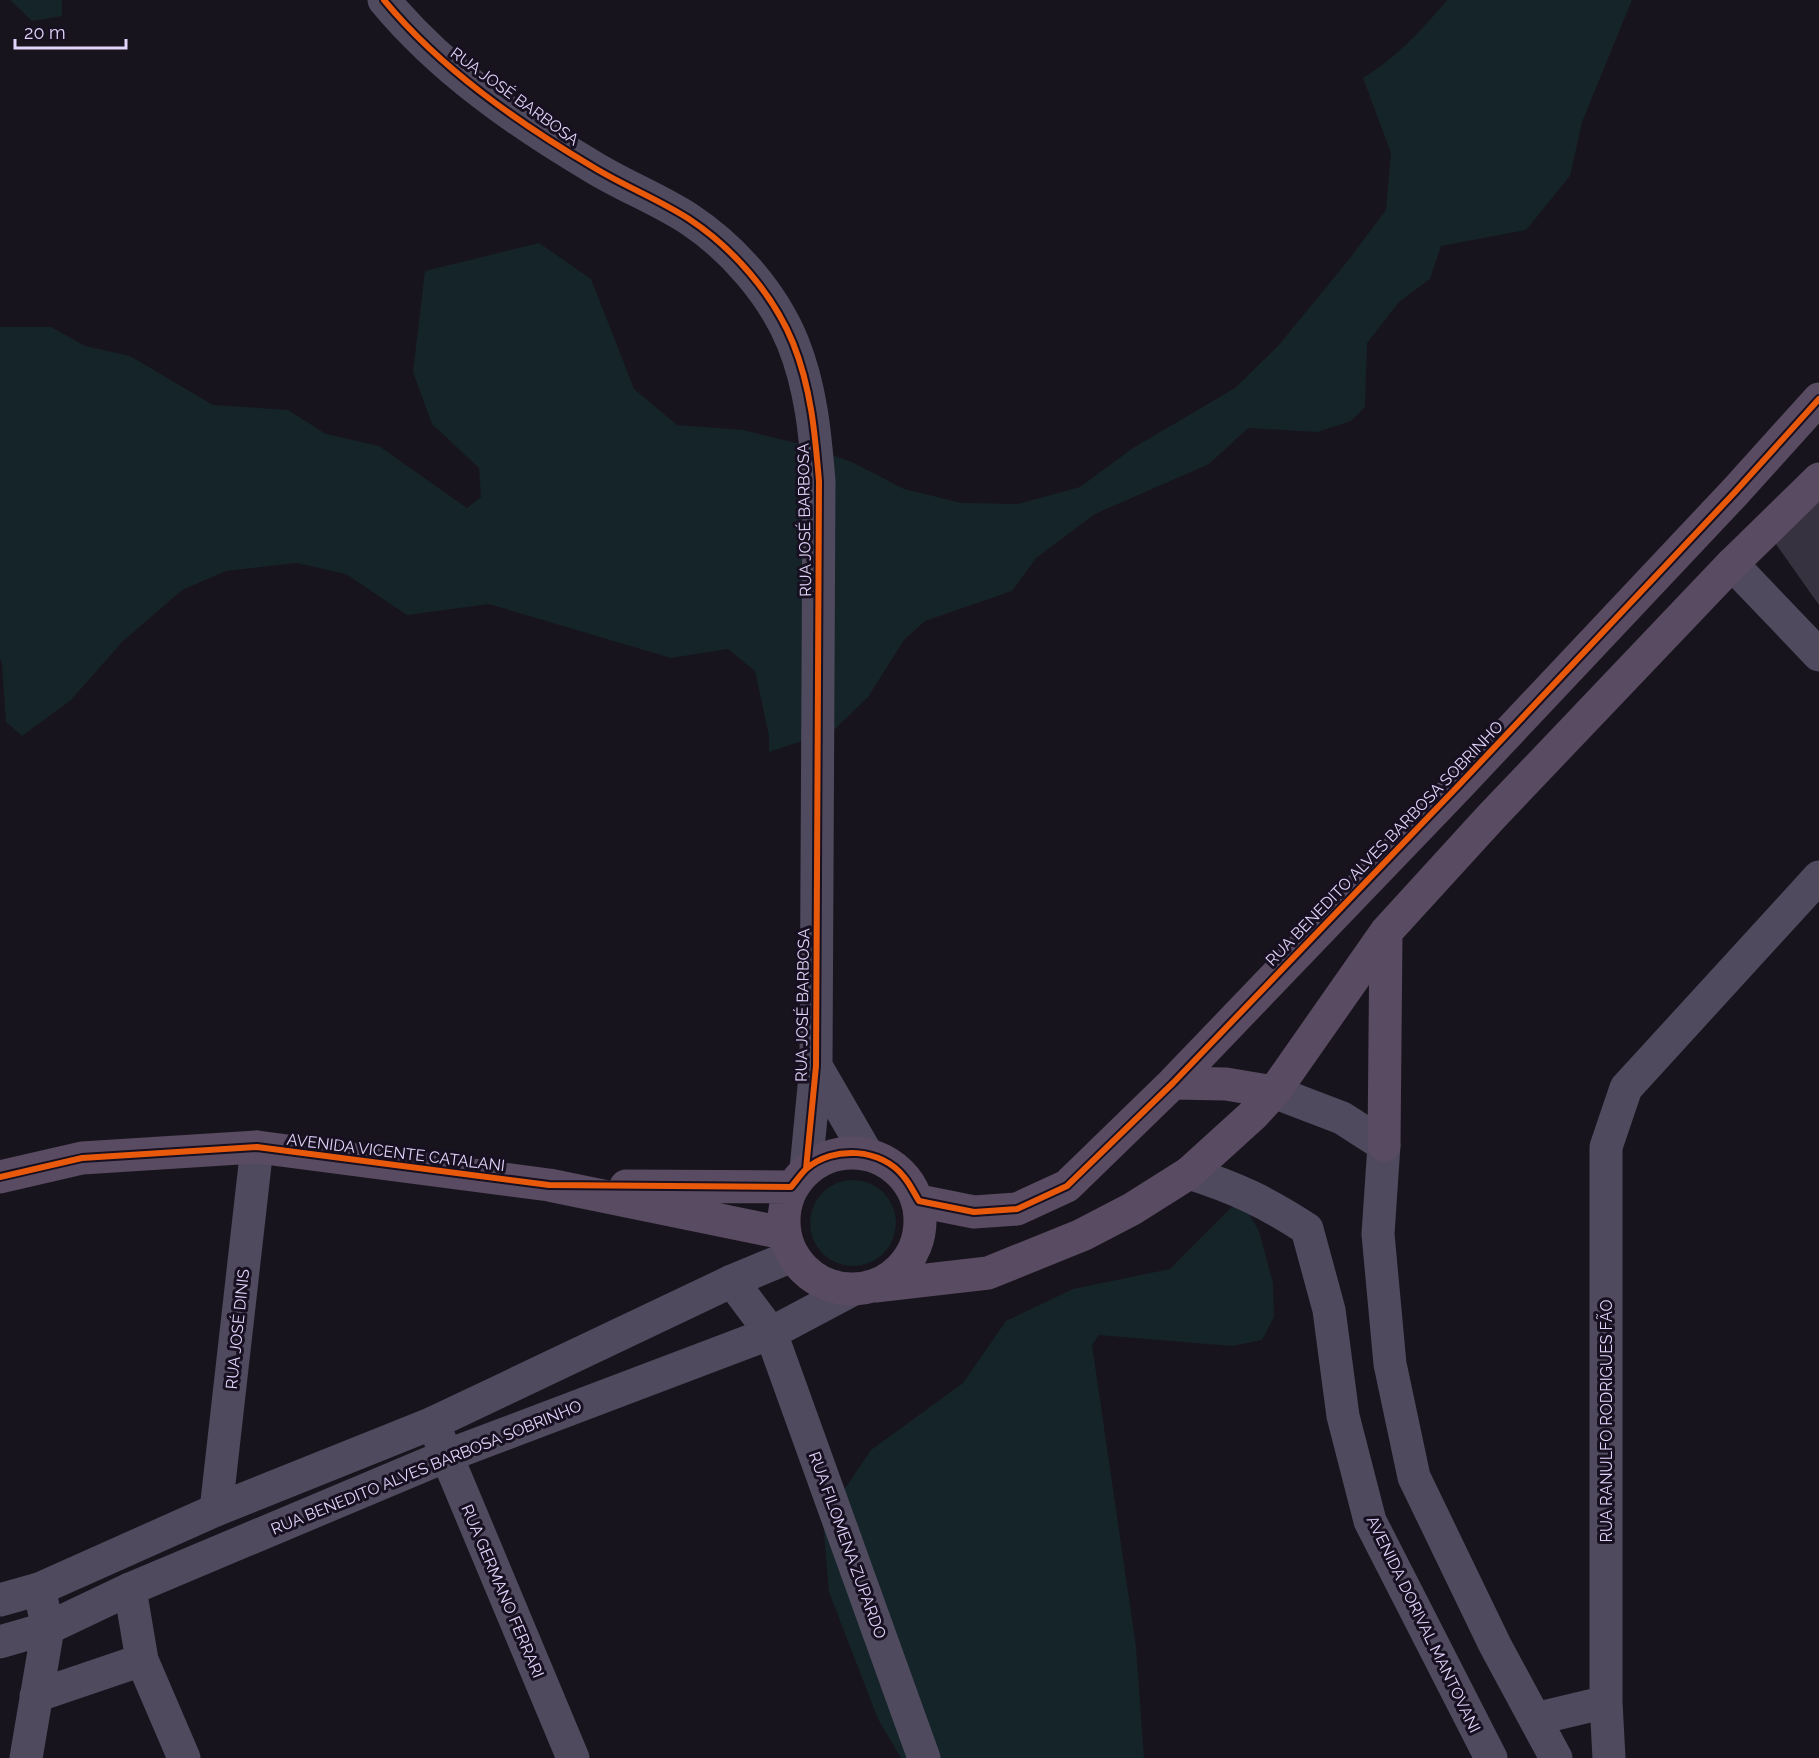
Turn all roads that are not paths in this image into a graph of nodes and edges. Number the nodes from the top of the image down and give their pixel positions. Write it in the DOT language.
graph roads {
  1 [pos="384,0"];
  2 [pos="1819,399"];
  3 [pos="1819,479"];
  4 [pos="1732,564"];
  5 [pos="1819,655"];
  6 [pos="1819,877"];
  7 [pos="1386,932"];
  8 [pos="816,1066"];
  9 [pos="1173,1083"];
  10 [pos="1274,1092"];
  11 [pos="1383,1145"];
  12 [pos="257,1148"];
  13 [pos="867,1154"];
  14 [pos="1189,1173"];
  15 [pos="0,1177"];
  16 [pos="799,1178"];
  17 [pos="549,1185"];
  18 [pos="919,1201"];
  19 [pos="788,1244"];
  20 [pos="732,1281"];
  21 [pos="863,1288"];
  22 [pos="771,1333"];
  23 [pos="433,1423"];
  24 [pos="446,1456"];
  25 [pos="216,1510"];
  26 [pos="39,1588"];
  27 [pos="130,1588"];
  28 [pos="0,1600"];
  29 [pos="48,1628"];
  30 [pos="0,1642"];
  31 [pos="142,1660"];
  32 [pos="36,1696"];
  33 [pos="1606,1702"];
  34 [pos="1535,1719"];
  35 [pos="26,1758"];
  36 [pos="184,1758"];
  37 [pos="573,1758"];
  38 [pos="924,1758"];
  39 [pos="1491,1758"];
  40 [pos="1556,1758"];
  41 [pos="1609,1758"];
  1 -- 8 [label="street, RUA JOSÉ BARBOSA"];
  2 -- 9 [label="main road, RUA BENEDITO ALVES BARBOSA SOBRINHO"];
  3 -- 4 [label="main road, RUA BENEDITO ALVES BARBOSA SOBRINHO"];
  4 -- 5 [label="street"];
  4 -- 7 [label="main road, RUA BENEDITO ALVES BARBOSA SOBRINHO"];
  6 -- 33 [label="street, RUA RANULFO RODRIGUES FÃO"];
  7 -- 10 [label="main road, RUA BENEDITO ALVES BARBOSA SOBRINHO"];
  7 -- 11 [label="main road"];
  8 -- 13 [label="street, RUA JOSÉ BARBOSA"];
  8 -- 16 [label="street, RUA JOSÉ BARBOSA"];
  9 -- 10 [label="main road"];
  9 -- 18 [label="main road, RUA BENEDITO ALVES BARBOSA SOBRINHO"];
  10 -- 11 [label="street"];
  10 -- 14 [label="main road, RUA BENEDITO ALVES BARBOSA SOBRINHO"];
  11 -- 34 [label="street"];
  12 -- 15 [label="main road, AVENIDA VICENTE CATALANI"];
  12 -- 17 [label="main road, AVENIDA VICENTE CATALANI"];
  12 -- 25 [label="street, RUA JOSÉ DINIS"];
  13 -- 16 [label="main road"];
  13 -- 18 [label="main road"];
  14 -- 21 [label="main road, RUA BENEDITO ALVES BARBOSA SOBRINHO"];
  14 -- 39 [label="street, AVENIDA DORIVAL MANTOVANI"];
  16 -- 17 [label="main road, AVENIDA VICENTE CATALANI"];
  16 -- 19 [label="main road"];
  17 -- 19 [label="main road, AVENIDA VICENTE CATALANI"];
  18 -- 21 [label="main road"];
  19 -- 20 [label="street"];
  19 -- 21 [label="main road"];
  20 -- 22 [label="street, RUA FILOMENA ZUPARDO"];
  20 -- 23 [label="street"];
  21 -- 22 [label="street, RUA BENEDITO ALVES BARBOSA SOBRINHO"];
  22 -- 24 [label="street, RUA BENEDITO ALVES BARBOSA SOBRINHO"];
  22 -- 38 [label="street, RUA FILOMENA ZUPARDO"];
  23 -- 24 [label="street, RUA GERMANO FERRARI"];
  23 -- 25 [label="street"];
  24 -- 27 [label="street, RUA BENEDITO ALVES BARBOSA SOBRINHO"];
  24 -- 37 [label="street, RUA GERMANO FERRARI"];
  25 -- 26 [label="street"];
  26 -- 28 [label="street"];
  26 -- 29 [label="street"];
  27 -- 29 [label="street, RUA BENEDITO ALVES BARBOSA SOBRINHO"];
  27 -- 31 [label="street"];
  29 -- 30 [label="street, RUA BENEDITO ALVES BARBOSA SOBRINHO"];
  29 -- 32 [label="street"];
  31 -- 32 [label="street"];
  31 -- 36 [label="street"];
  32 -- 35 [label="street"];
  33 -- 34 [label="street"];
  33 -- 41 [label="street, RUA RANULFO RODRIGUES FÃO"];
  34 -- 40 [label="street"];
}
